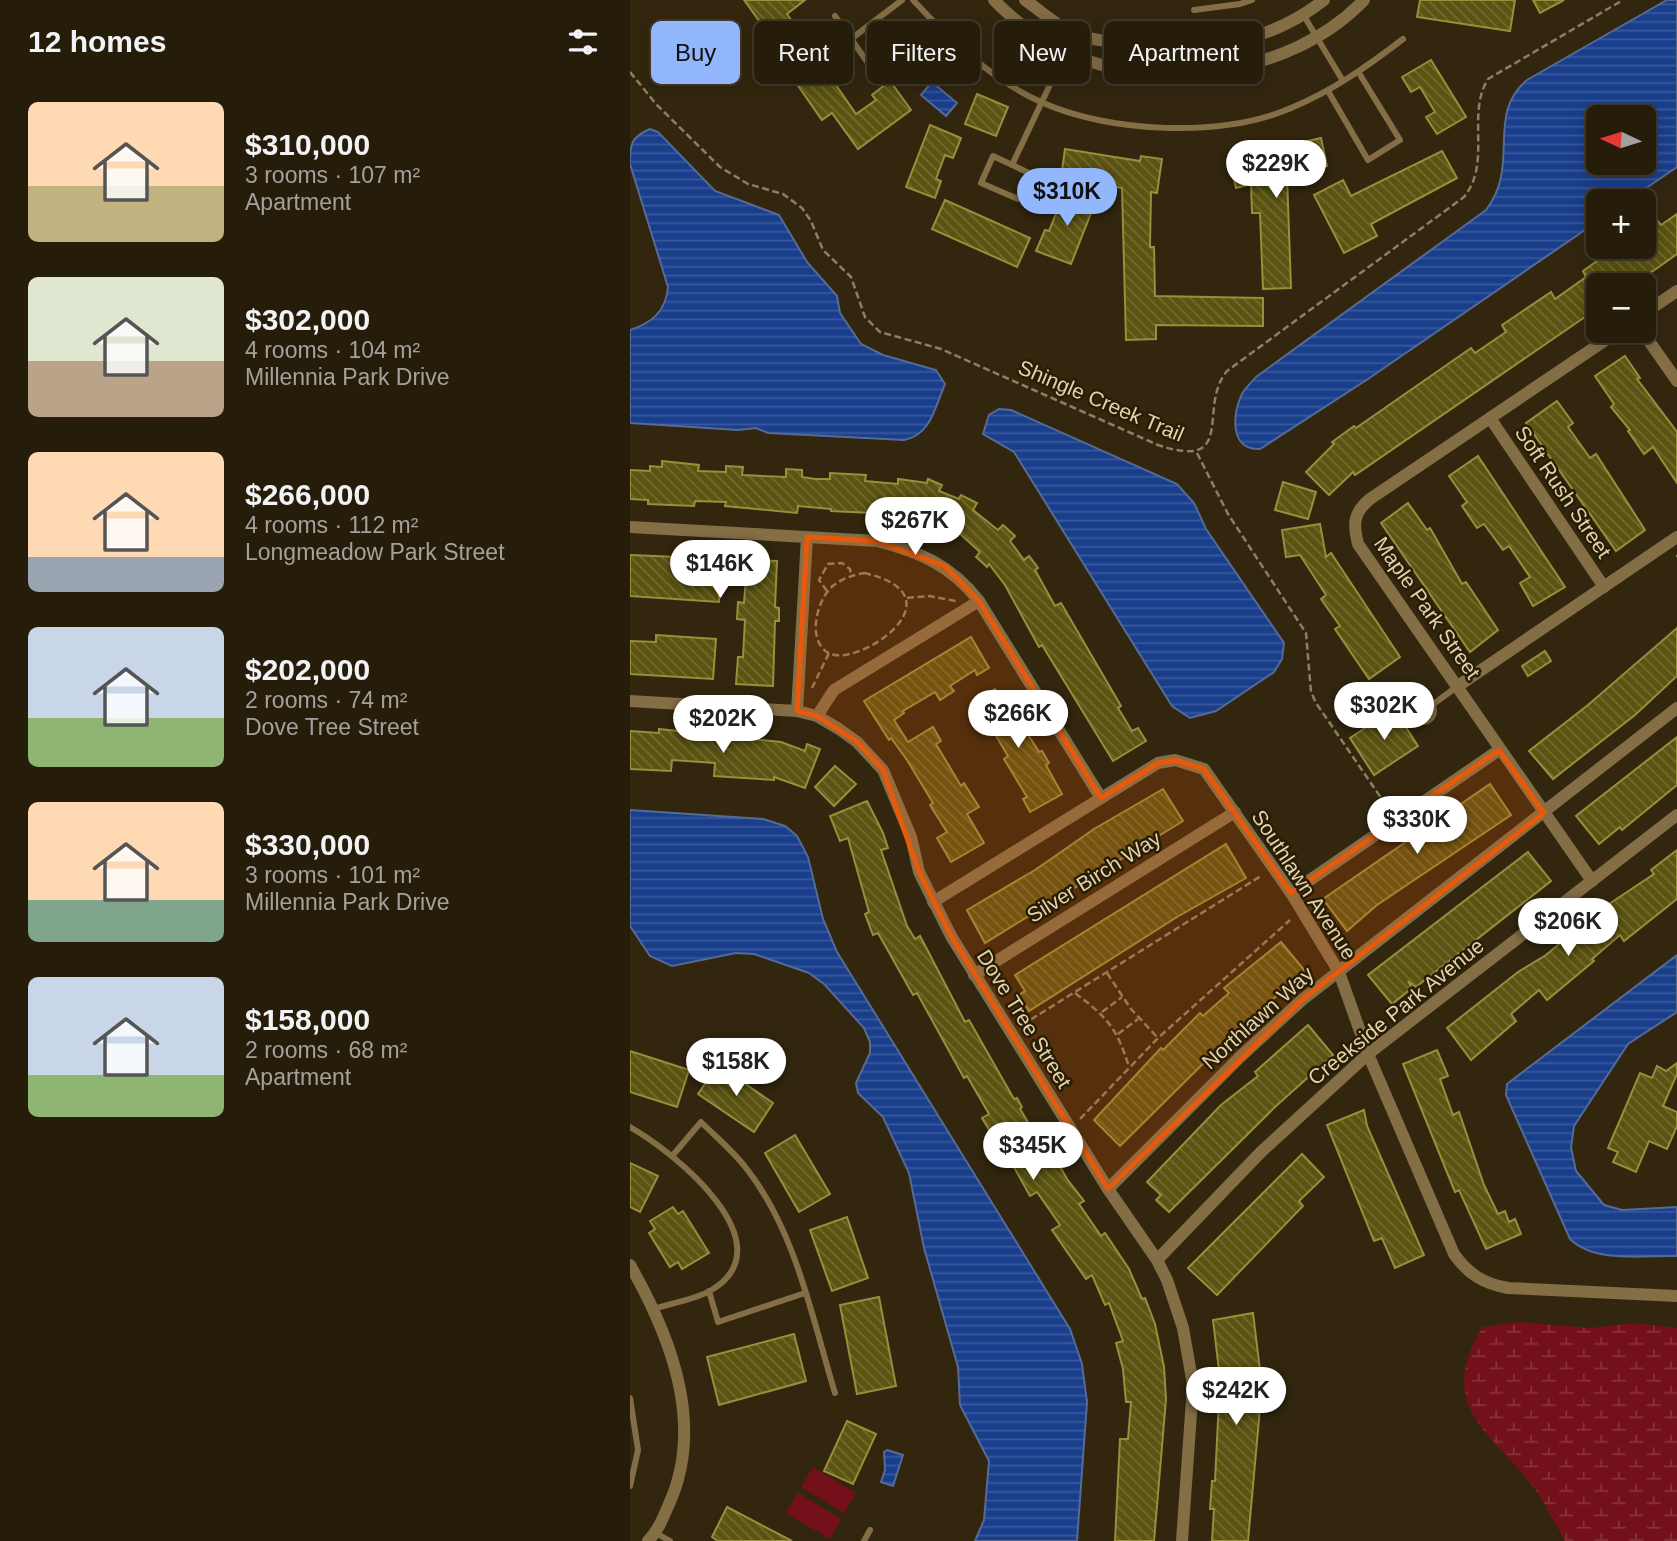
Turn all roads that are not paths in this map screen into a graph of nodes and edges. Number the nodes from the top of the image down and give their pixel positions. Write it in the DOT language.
graph roads {
  1 [pos="902,0"];
  2 [pos="913,0"];
  3 [pos="993,0"];
  4 [pos="1026,0"];
  5 [pos="1252,0"];
  6 [pos="1324,0"];
  7 [pos="1364,0"];
  8 [pos="1194,10"];
  9 [pos="835,16"];
  10 [pos="1304,16"];
  11 [pos="838,21"];
  12 [pos="1022,21"];
  13 [pos="1056,21"];
  14 [pos="853,37"];
  15 [pos="1318,37"];
  16 [pos="1090,38"];
  17 [pos="1403,39"];
  18 [pos="853,42"];
  19 [pos="867,62"];
  20 [pos="1090,62"];
  21 [pos="1359,73"];
  22 [pos="1343,81"];
  23 [pos="1050,84"];
  24 [pos="1328,91"];
  25 [pos="1041,102"];
  26 [pos="1012,165"];
  27 [pos="1677,291"];
  28 [pos="1656,305"];
  29 [pos="1601,343"];
  30 [pos="1650,343"];
  31 [pos="1677,381"];
  32 [pos="1490,418"];
  33 [pos="630,527"];
  34 [pos="807,537"];
  35 [pos="1677,537"];
  36 [pos="1604,587"];
  37 [pos="979,601"];
  38 [pos="1458,686"];
  39 [pos="630,701"];
  40 [pos="1432,705"];
  41 [pos="1677,708"];
  42 [pos="797,711"];
  43 [pos="817,716"];
  44 [pos="1499,750"];
  45 [pos="1101,798"];
  46 [pos="1235,812"];
  47 [pos="1544,813"];
  48 [pos="1677,814"];
  49 [pos="1592,881"];
  50 [pos="1291,893"];
  51 [pos="933,902"];
  52 [pos="1339,972"];
  53 [pos="974,975"];
  54 [pos="1368,1054"];
  55 [pos="630,1126"];
  56 [pos="673,1155"];
  57 [pos="1108,1189"];
  58 [pos="1157,1260"];
  59 [pos="630,1265"];
  60 [pos="709,1291"];
  61 [pos="805,1293"];
  62 [pos="1677,1296"];
  63 [pos="654,1309"];
  64 [pos="835,1393"];
  65 [pos="630,1398"];
  66 [pos="630,1486"];
  67 [pos="870,1530"];
  68 [pos="652,1537"];
  69 [pos="670,1541"];
  70 [pos="864,1541"];
  71 [pos="1182,1541"];
  1 -- 14 [label="lane"];
  2 -- 25 [label="lane"];
  3 -- 12 [label="street"];
  4 -- 13 [label="street"];
  5 -- 8 [label="lane"];
  6 -- 10 [label="street"];
  7 -- 15 [label="street"];
  9 -- 11 [label="lane"];
  10 -- 15 [label="lane"];
  10 -- 16 [label="street"];
  15 -- 20 [label="street"];
  15 -- 22 [label="lane"];
  17 -- 21 [label="lane"];
  18 -- 19 [label="lane"];
  21 -- 22 [label="lane"];
  21 -- 24 [label="lane"];
  22 -- 24 [label="lane"];
  23 -- 25 [label="lane"];
  24 -- 25 [label="lane"];
  25 -- 26 [label="lane"];
  26 -- 26 [label="lane"];
  27 -- 28 [label="street"];
  29 -- 32 [label="street, Maple Park Street"];
  30 -- 31 [label="street"];
  32 -- 36 [label="street, Soft Rush Street"];
  32 -- 38 [label="street, Maple Park Street"];
  33 -- 34 [label="street"];
  34 -- 37 [label="street"];
  34 -- 42 [label="street"];
  35 -- 36 [label="street"];
  36 -- 38 [label="street"];
  37 -- 43 [label="street"];
  37 -- 45 [label="street"];
  38 -- 40 [label="lane"];
  38 -- 44 [label="street, Maple Park Street"];
  39 -- 42 [label="street, Dove Tree Street"];
  41 -- 47 [label="street, Northlawn Way"];
  42 -- 43 [label="street, Dove Tree Street"];
  43 -- 51 [label="street, Dove Tree Street"];
  44 -- 47 [label="street, Maple Park Street"];
  44 -- 50 [label="street"];
  45 -- 46 [label="street, Southlawn Avenue"];
  45 -- 51 [label="street, Southlawn Avenue"];
  46 -- 50 [label="street, Southlawn Avenue"];
  46 -- 53 [label="street, Silver Birch Way"];
  47 -- 49 [label="street, Maple Park Street"];
  47 -- 52 [label="street, Northlawn Way"];
  48 -- 49 [label="street, Creekside Park Avenue"];
  49 -- 54 [label="street, Creekside Park Avenue"];
  50 -- 52 [label="street, Southlawn Avenue"];
  51 -- 53 [label="street, Dove Tree Street"];
  52 -- 54 [label="street, Southlawn Avenue"];
  52 -- 57 [label="street, Northlawn Way"];
  53 -- 57 [label="street, Dove Tree Street"];
  54 -- 58 [label="street, Creekside Park Avenue"];
  54 -- 62 [label="street, Southlawn Avenue"];
  55 -- 56 [label="lane"];
  56 -- 60 [label="lane"];
  56 -- 61 [label="lane"];
  57 -- 58 [label="street, Dove Tree Street"];
  58 -- 71 [label="street, Dove Tree Street"];
  59 -- 63 [label="street"];
  60 -- 61 [label="lane"];
  60 -- 63 [label="lane"];
  61 -- 64 [label="lane"];
  63 -- 68 [label="street"];
  65 -- 66 [label="lane"];
  67 -- 70 [label="lane"];
  68 -- 69 [label="lane"];
}
